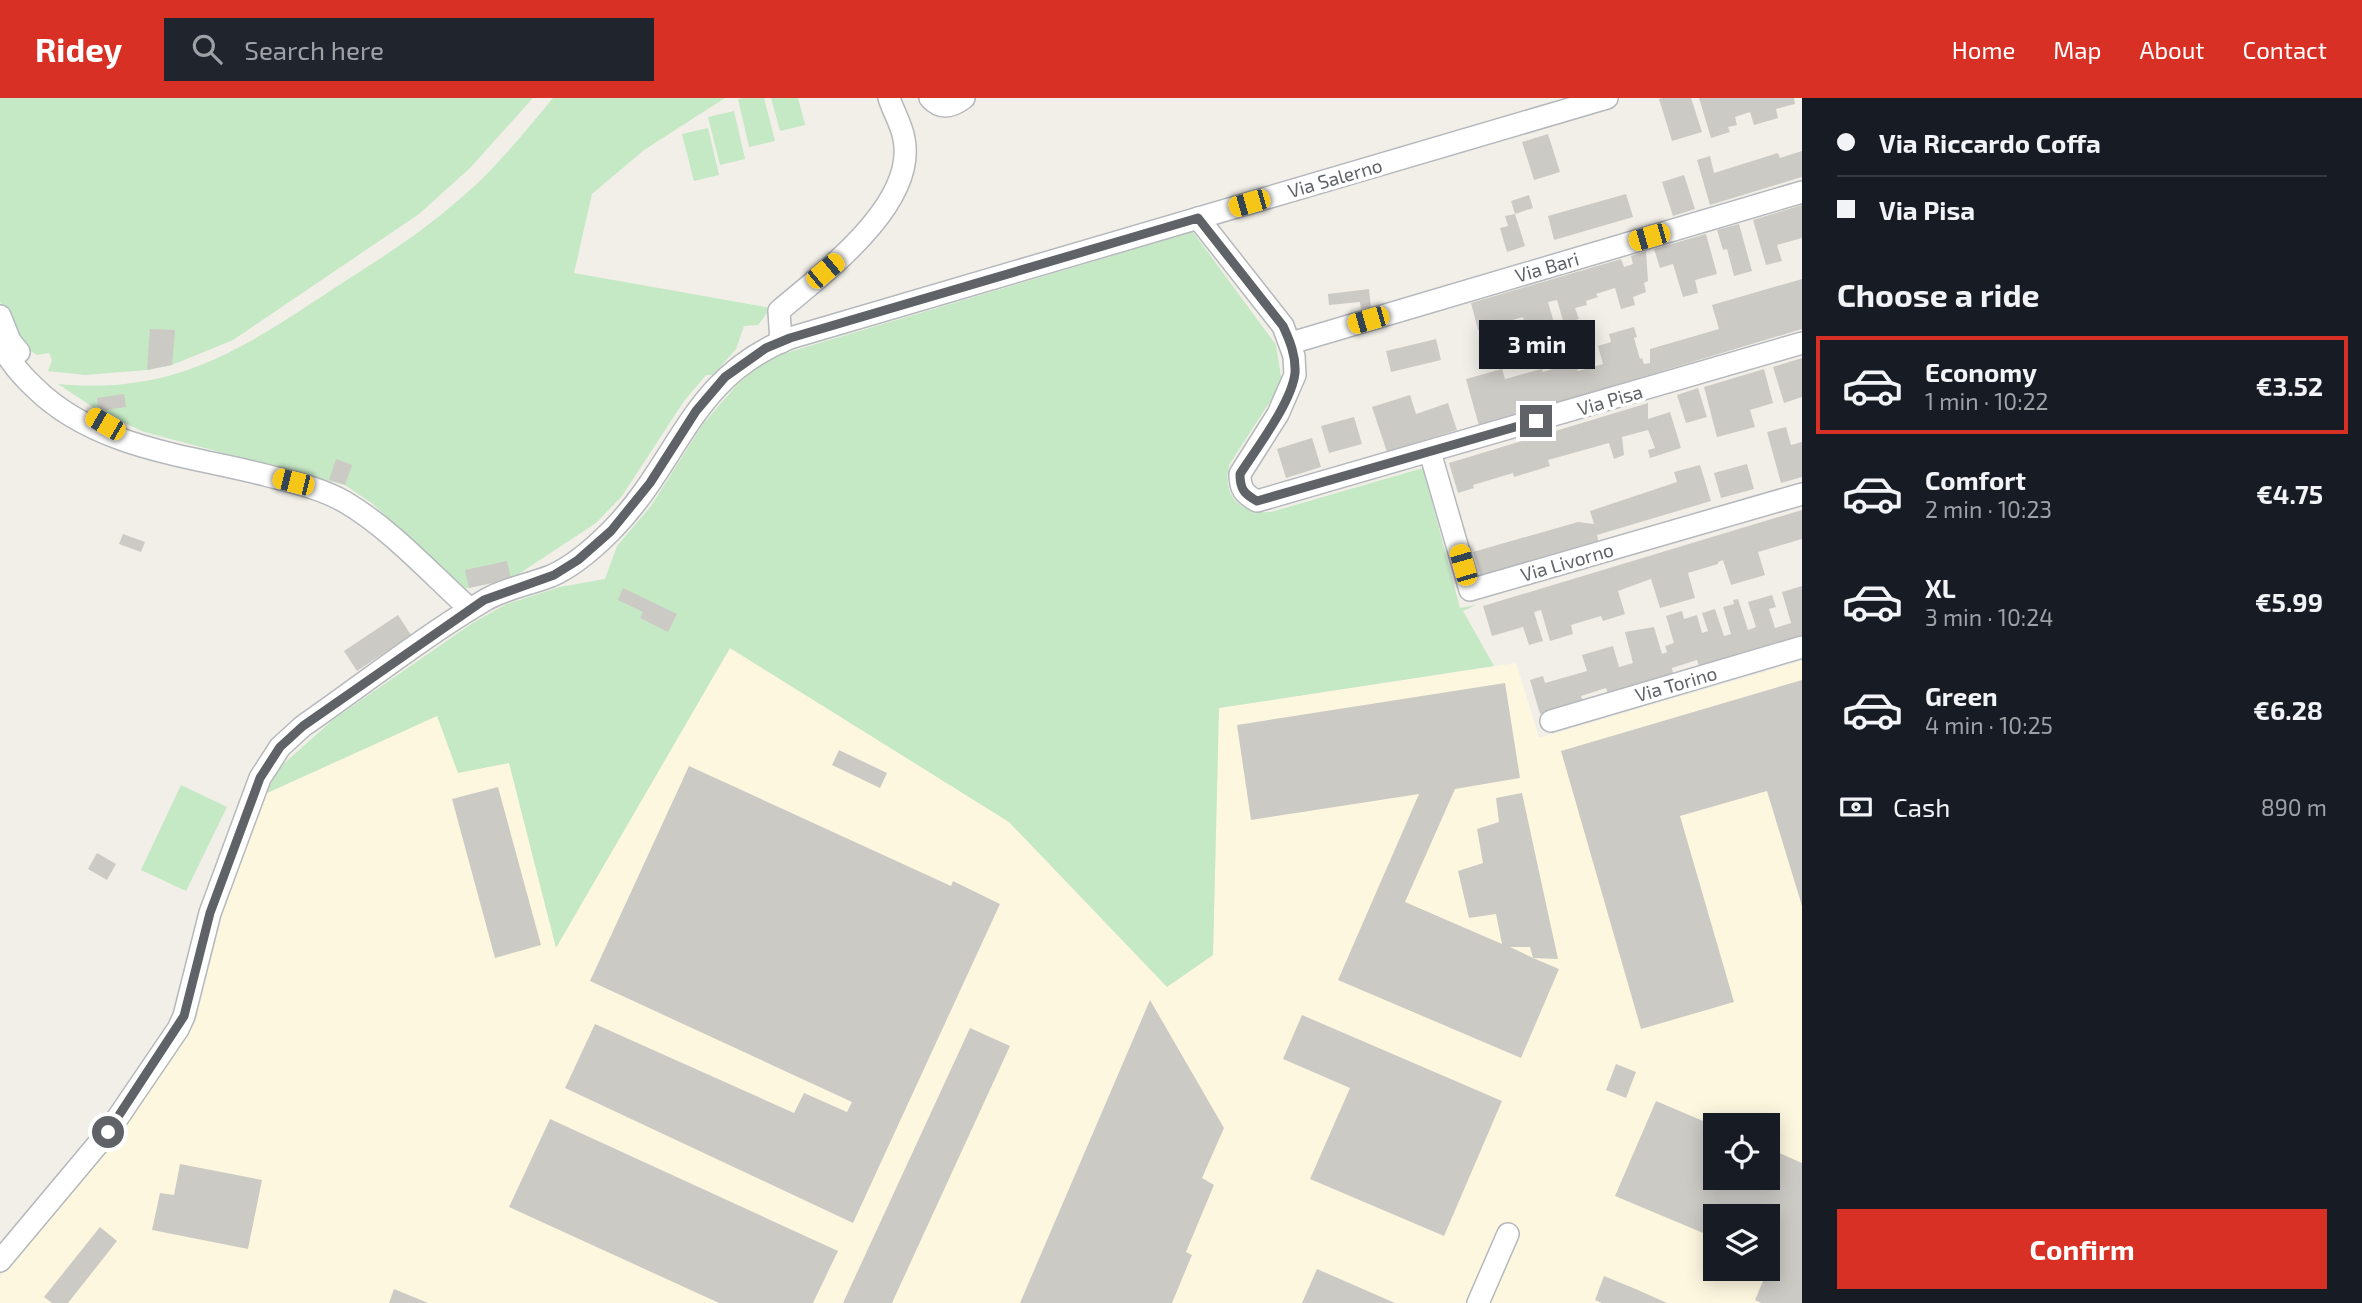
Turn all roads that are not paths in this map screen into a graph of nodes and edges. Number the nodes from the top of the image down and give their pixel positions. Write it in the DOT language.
graph roads {
  1 [pos="930,98"];
  2 [pos="964,98"];
  3 [pos="1607,98"];
  4 [pos="893,100"];
  5 [pos="1802,192"];
  6 [pos="1198,218"];
  7 [pos="0,316"];
  8 [pos="0,342"];
  9 [pos="781,342"];
  10 [pos="1291,343"];
  11 [pos="1802,344"];
  12 [pos="1430,452"];
  13 [pos="193,457"];
  14 [pos="1802,494"];
  15 [pos="470,609"];
  16 [pos="1802,647"];
  17 [pos="1550,721"];
  18 [pos="1508,1234"];
  19 [pos="0,1261"];
  20 [pos="1478,1303"];
  1 -- 2 [label="street"];
  3 -- 6 [label="street, Via Salerno"];
  4 -- 9 [label="street"];
  5 -- 10 [label="street, Via Bari"];
  6 -- 9 [label="street, Via Salerno"];
  6 -- 10 [label="street, Via Pisa"];
  7 -- 13 [label="street"];
  8 -- 13 [label="street"];
  9 -- 15 [label="street, Via Salerno"];
  10 -- 12 [label="street, Via Pisa"];
  11 -- 12 [label="street, Via Pisa"];
  12 -- 14 [label="street, Via Livorno"];
  13 -- 15 [label="street"];
  15 -- 19 [label="street, Via Salerno"];
  16 -- 17 [label="street, Via Torino"];
  18 -- 20 [label="street"];
}
